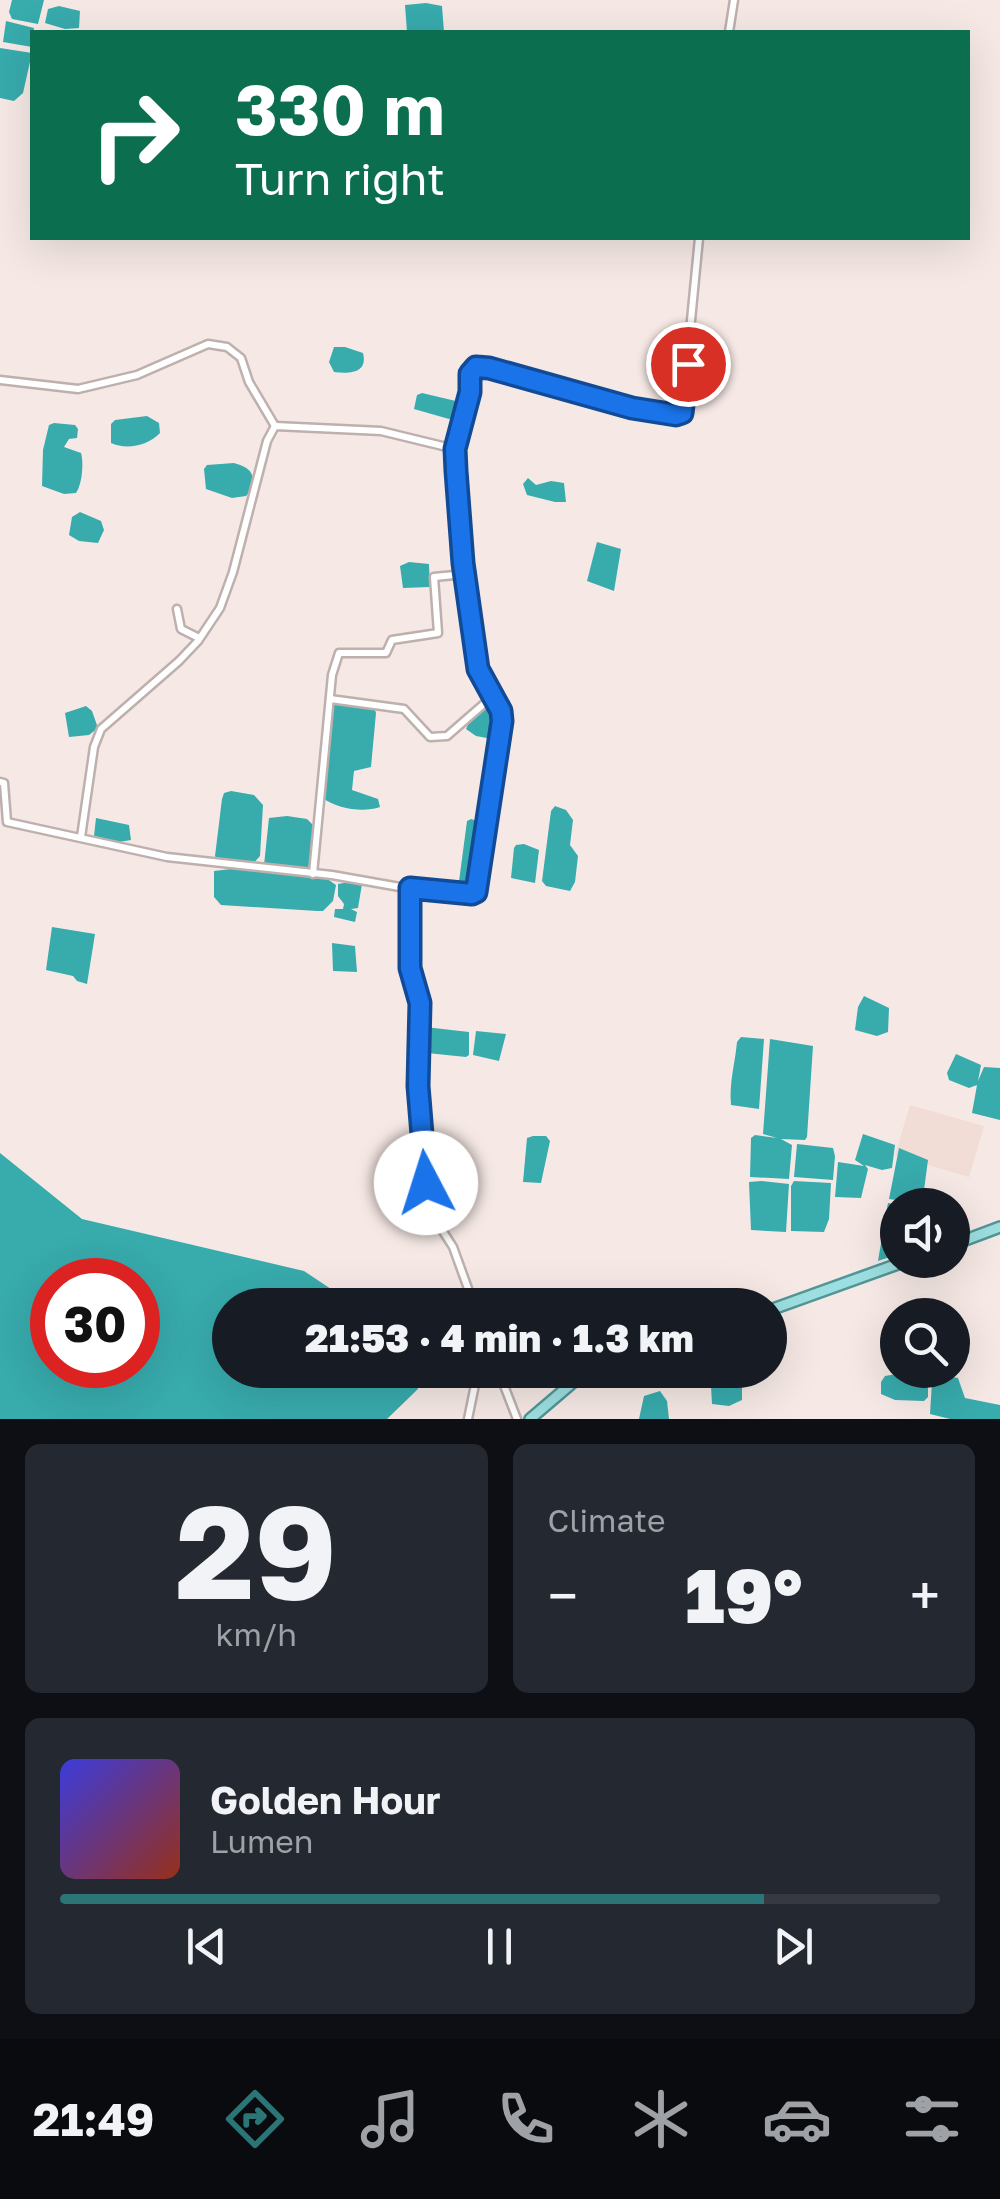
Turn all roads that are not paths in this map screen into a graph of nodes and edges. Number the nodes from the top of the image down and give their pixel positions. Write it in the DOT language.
graph roads {
  1 [pos="734,0"];
  2 [pos="729,30"];
  3 [pos="699,240"];
  4 [pos="0,380"];
  5 [pos="275,426"];
  6 [pos="455,449"];
  7 [pos="465,574"];
  8 [pos="176,609"];
  9 [pos="200,638"];
  10 [pos="494,696"];
  11 [pos="330,698"];
  12 [pos="0,782"];
  13 [pos="81,837"];
  14 [pos="313,874"];
  15 [pos="410,888"];
  16 [pos="1000,1227"];
  17 [pos="970,1238"];
  18 [pos="880,1271"];
  19 [pos="468,1288"];
  20 [pos="787,1304"];
  21 [pos="474,1388"];
  22 [pos="505,1388"];
  23 [pos="566,1388"];
  24 [pos="468,1419"];
  25 [pos="517,1419"];
  26 [pos="530,1419"];
  1 -- 2 [label="street"];
  3 -- 6 [label="street"];
  4 -- 5 [label="street"];
  5 -- 6 [label="street"];
  5 -- 9 [label="street"];
  6 -- 7 [label="street"];
  7 -- 10 [label="street"];
  7 -- 11 [label="street"];
  8 -- 9 [label="street"];
  9 -- 13 [label="street"];
  10 -- 11 [label="street"];
  10 -- 15 [label="street"];
  11 -- 14 [label="street"];
  12 -- 13 [label="street"];
  13 -- 14 [label="street"];
  14 -- 15 [label="street"];
  15 -- 19 [label="street"];
  16 -- 17 [label="main road"];
  18 -- 20 [label="main road"];
  21 -- 24 [label="street"];
  22 -- 25 [label="street"];
  23 -- 26 [label="main road"];
}
